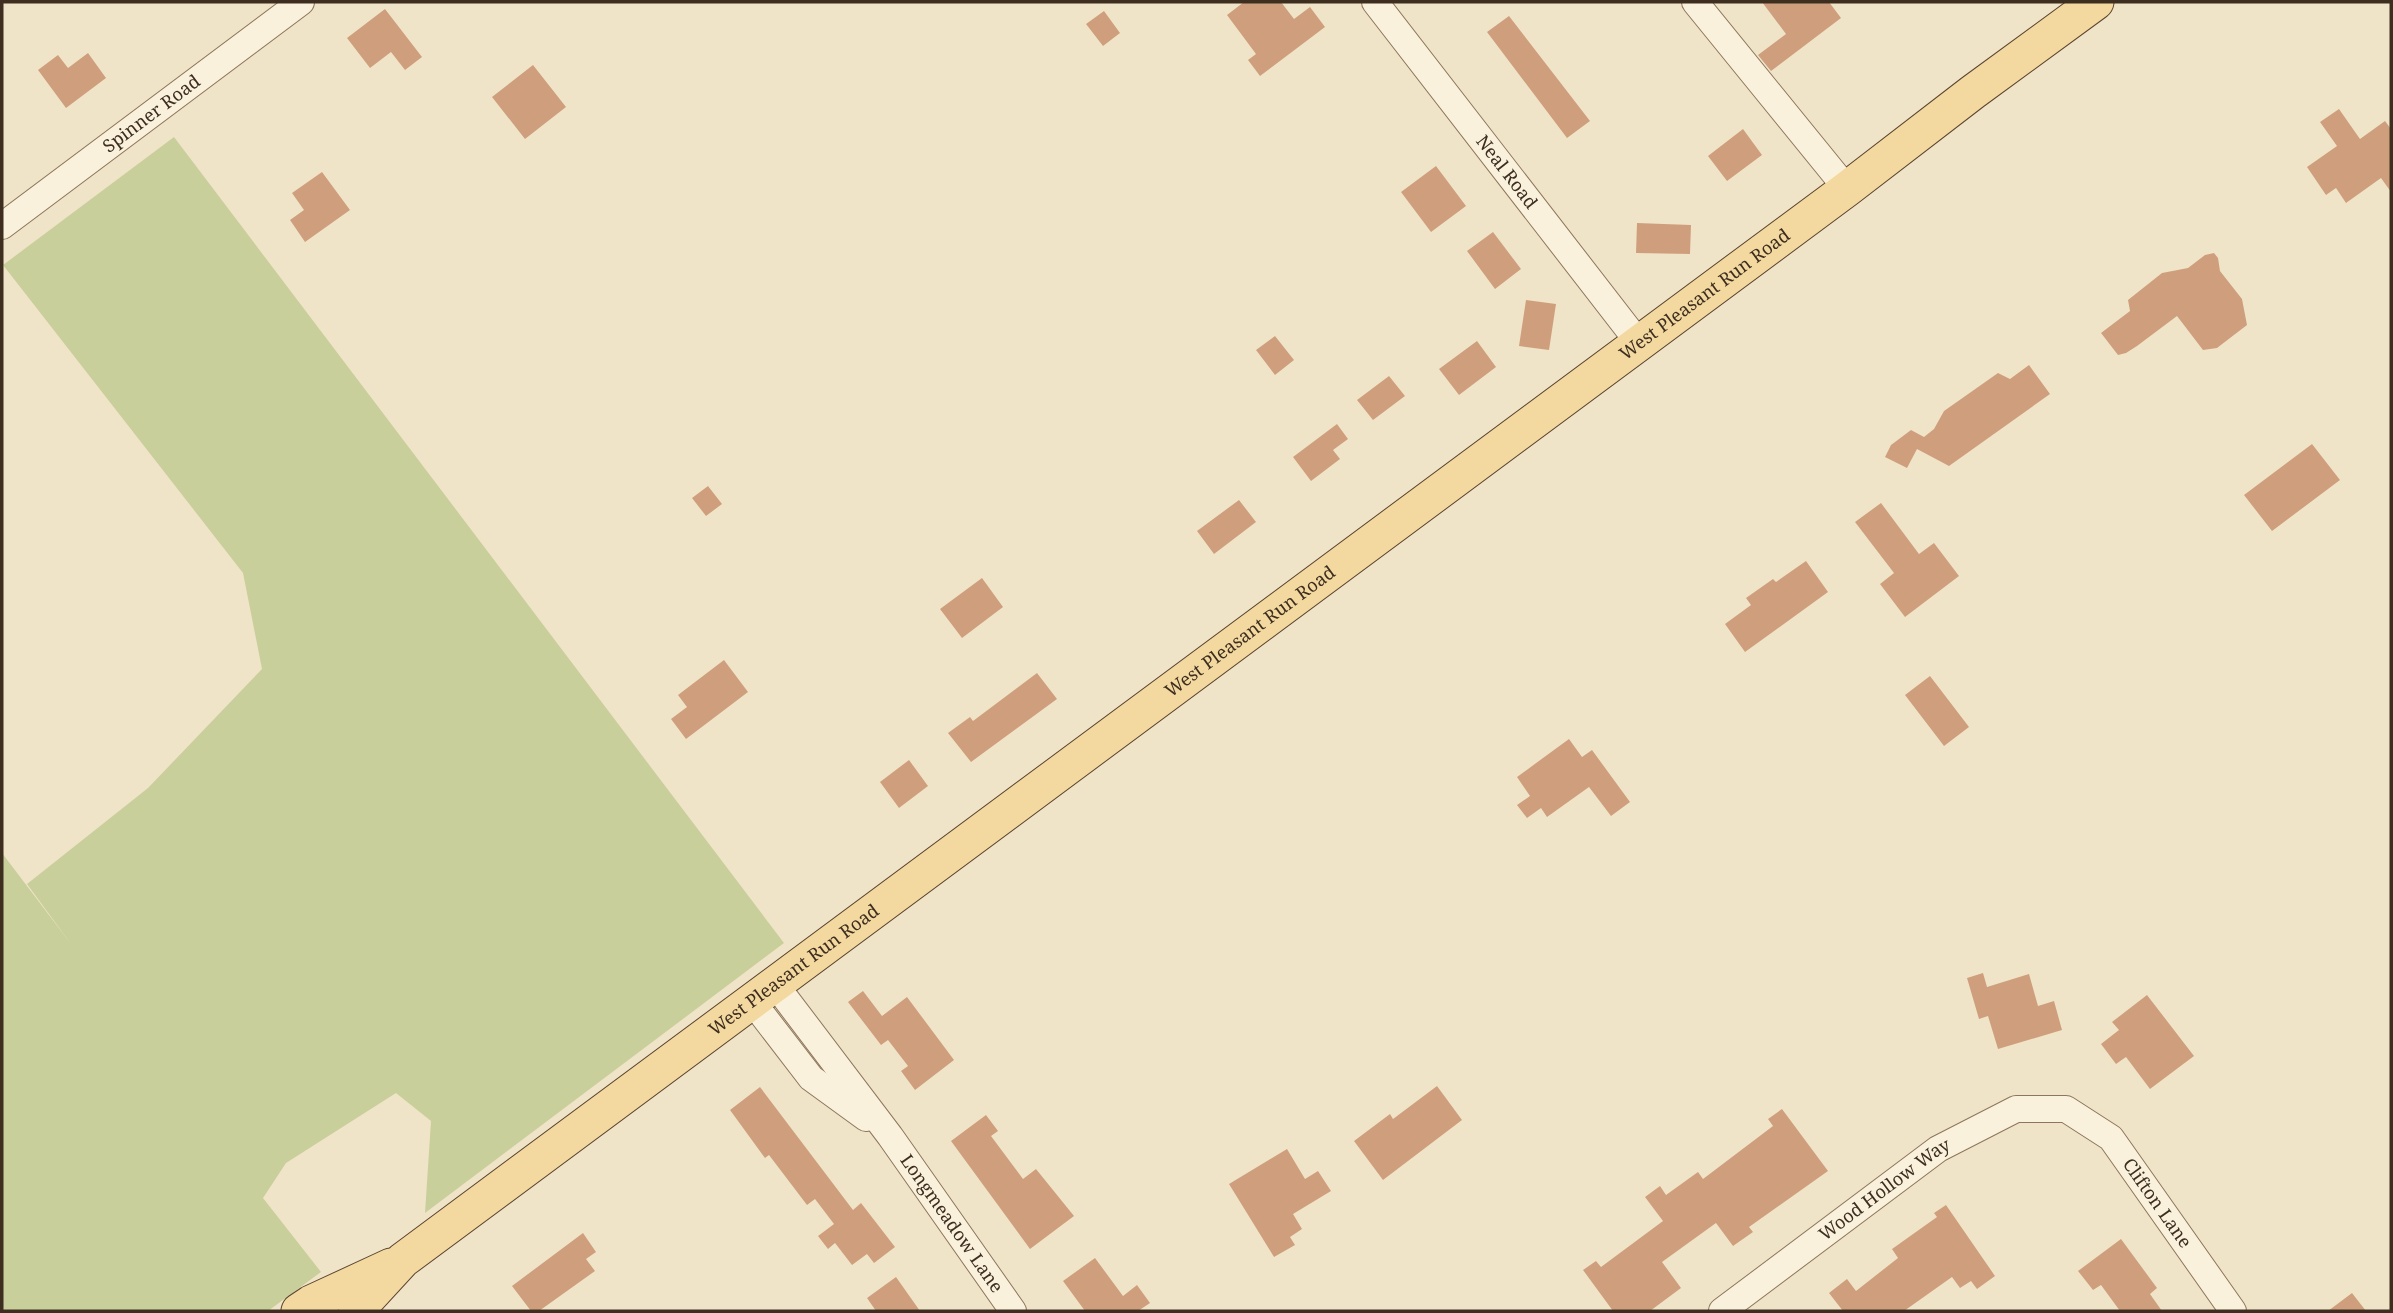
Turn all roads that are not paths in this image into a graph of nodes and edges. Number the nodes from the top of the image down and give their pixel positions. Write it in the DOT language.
graph roads {
  1 [pos="301,2"];
  2 [pos="1375,2"];
  3 [pos="1695,2"];
  4 [pos="2088,4"];
  5 [pos="1847,189"];
  6 [pos="2,226"];
  7 [pos="1639,343"];
  8 [pos="763,992"];
  9 [pos="2066,1109"];
  10 [pos="403,1260"];
  11 [pos="299,1311"];
  12 [pos="356,1311"];
  13 [pos="1013,1311"];
  14 [pos="1721,1311"];
  15 [pos="2233,1311"];
  1 -- 6 [label="street, Spinner Road"];
  2 -- 7 [label="street, Neal Road"];
  3 -- 5 [label="street"];
  4 -- 5 [label="main road, West Pleasant Run Road"];
  5 -- 7 [label="main road, West Pleasant Run Road"];
  7 -- 8 [label="main road, West Pleasant Run Road"];
  8 -- 10 [label="main road, West Pleasant Run Road"];
  8 -- 13 [label="street, Longmeadow Lane"];
  9 -- 14 [label="street, Wood Hollow Way"];
  9 -- 15 [label="street, Clifton Lane"];
  10 -- 11 [label="main road, West Pleasant Run Road"];
  10 -- 12 [label="main road, West Pleasant Run Road"];
}
